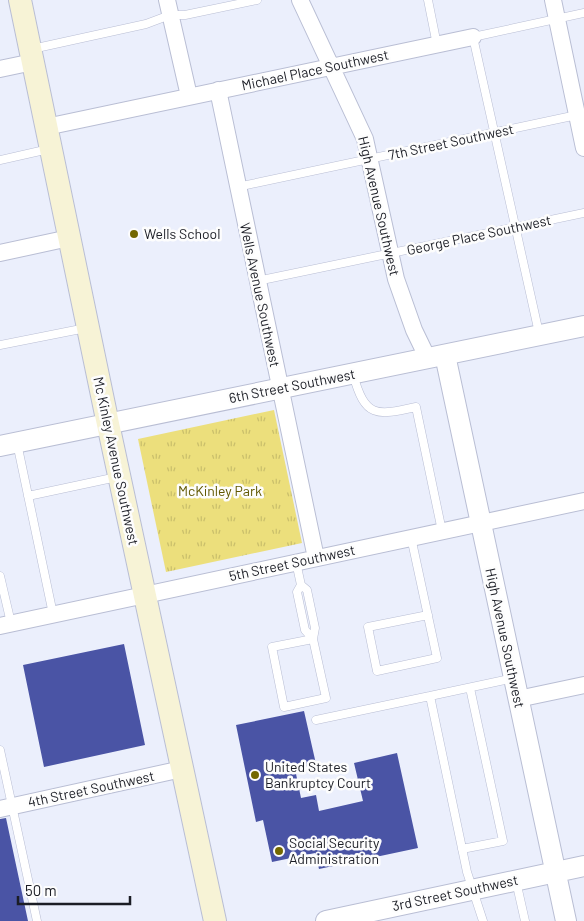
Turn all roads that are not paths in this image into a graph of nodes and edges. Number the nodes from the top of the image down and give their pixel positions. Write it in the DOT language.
graph roads {
  1 [pos="20,0"];
  2 [pos="257,0"];
  3 [pos="300,0"];
  4 [pos="428,0"];
  5 [pos="553,0"];
  6 [pos="168,7"];
  7 [pos="584,13"];
  8 [pos="557,19"];
  9 [pos="472,37"];
  10 [pos="437,45"];
  11 [pos="32,55"];
  12 [pos="332,67"];
  13 [pos="0,68"];
  14 [pos="218,90"];
  15 [pos="189,96"];
  16 [pos="579,111"];
  17 [pos="46,127"];
  18 [pos="495,133"];
  19 [pos="584,148"];
  20 [pos="51,149"];
  21 [pos="370,159"];
  22 [pos="0,160"];
  23 [pos="237,187"];
  24 [pos="584,213"];
  25 [pos="515,226"];
  26 [pos="69,238"];
  27 [pos="0,252"];
  28 [pos="390,253"];
  29 [pos="257,281"];
  30 [pos="584,326"];
  31 [pos="88,327"];
  32 [pos="540,335"];
  33 [pos="0,345"];
  34 [pos="437,357"];
  35 [pos="353,374"];
  36 [pos="280,389"];
  37 [pos="108,424"];
  38 [pos="8,444"];
  39 [pos="119,477"];
  40 [pos="28,496"];
  41 [pos="584,501"];
  42 [pos="481,523"];
  43 [pos="442,531"];
  44 [pos="412,537"];
  45 [pos="316,558"];
  46 [pos="296,562"];
  47 [pos="0,576"];
  48 [pos="145,594"];
  49 [pos="54,614"];
  50 [pos="428,615"];
  51 [pos="5,624"];
  52 [pos="313,640"];
  53 [pos="514,678"];
  54 [pos="584,685"];
  55 [pos="470,688"];
  56 [pos="430,696"];
  57 [pos="518,699"];
  58 [pos="316,720"];
  59 [pos="0,750"];
  60 [pos="182,769"];
  61 [pos="6,807"];
  62 [pos="462,849"];
  63 [pos="584,866"];
  64 [pos="556,872"];
  65 [pos="516,881"];
  66 [pos="473,890"];
  67 [pos="391,914"];
  68 [pos="37,921"];
  69 [pos="215,921"];
  70 [pos="326,921"];
  71 [pos="483,921"];
  72 [pos="525,921"];
  73 [pos="566,921"];
  1 -- 11 [label="main road, Mc Kinley Avenue Southwest"];
  2 -- 6 [label="lane"];
  3 -- 12 [label="street, High Avenue Southwest"];
  4 -- 10 [label="lane"];
  5 -- 8 [label="street"];
  6 -- 11 [label="lane"];
  6 -- 15 [label="street"];
  7 -- 8 [label="lane, Michael Place Southwest"];
  8 -- 9 [label="lane, Michael Place Southwest"];
  8 -- 16 [label="street"];
  9 -- 10 [label="street, Michael Place Southwest"];
  9 -- 18 [label="lane"];
  10 -- 12 [label="street, Michael Place Southwest"];
  11 -- 13 [label="street"];
  11 -- 17 [label="main road, Mc Kinley Avenue Southwest"];
  12 -- 14 [label="street, Michael Place Southwest"];
  12 -- 21 [label="street, High Avenue Southwest"];
  14 -- 15 [label="street, Michael Place Southwest"];
  14 -- 23 [label="street, Wells Avenue Southwest"];
  15 -- 17 [label="street, Michael Place Southwest"];
  16 -- 18 [label="lane, 7th Street Southwest"];
  16 -- 19 [label="street"];
  17 -- 20 [label="main road, Mc Kinley Avenue Southwest"];
  18 -- 21 [label="lane, 7th Street Southwest"];
  18 -- 25 [label="lane"];
  20 -- 22 [label="lane"];
  20 -- 26 [label="main road, Mc Kinley Avenue Southwest"];
  21 -- 23 [label="lane, 7th Street Southwest"];
  21 -- 28 [label="street, High Avenue Southwest"];
  23 -- 29 [label="street, Wells Avenue Southwest"];
  24 -- 25 [label="lane, George Place Southwest"];
  25 -- 28 [label="lane, George Place Southwest"];
  25 -- 32 [label="lane"];
  26 -- 27 [label="street"];
  26 -- 31 [label="main road, Mc Kinley Avenue Southwest"];
  28 -- 29 [label="lane, George Place Southwest"];
  28 -- 34 [label="street, High Avenue Southwest"];
  29 -- 36 [label="street, Wells Avenue Southwest"];
  30 -- 32 [label="street, 6th Street Southwest"];
  31 -- 33 [label="lane"];
  31 -- 37 [label="main road, Mc Kinley Avenue Southwest"];
  32 -- 34 [label="street, 6th Street Southwest"];
  34 -- 35 [label="street, 6th Street Southwest"];
  34 -- 42 [label="street, High Avenue Southwest"];
  35 -- 36 [label="street, 6th Street Southwest"];
  35 -- 43 [label="lane"];
  36 -- 37 [label="street, 6th Street Southwest"];
  36 -- 45 [label="street, Wells Avenue Southwest"];
  37 -- 38 [label="street, 6th Street Southwest"];
  37 -- 39 [label="main road, Mc Kinley Avenue Southwest"];
  38 -- 40 [label="lane"];
  39 -- 40 [label="lane"];
  39 -- 48 [label="main road, Mc Kinley Avenue Southwest"];
  40 -- 49 [label="lane"];
  41 -- 42 [label="street, 5th Street Southwest"];
  42 -- 43 [label="street, 5th Street Southwest"];
  42 -- 53 [label="street, High Avenue Southwest"];
  43 -- 44 [label="street, 5th Street Southwest"];
  44 -- 45 [label="street, 5th Street Southwest"];
  44 -- 50 [label="lane"];
  45 -- 46 [label="street, 5th Street Southwest"];
  46 -- 48 [label="street, 5th Street Southwest"];
  46 -- 52 [label="lane"];
  47 -- 51 [label="lane"];
  48 -- 49 [label="street, 5th Street Southwest"];
  48 -- 60 [label="main road, Mc Kinley Avenue Southwest"];
  49 -- 51 [label="street, 5th Street Southwest"];
  50 -- 50 [label="lane"];
  52 -- 52 [label="lane"];
  53 -- 55 [label="lane"];
  53 -- 57 [label="street, High Avenue Southwest"];
  54 -- 57 [label="street"];
  55 -- 56 [label="lane"];
  55 -- 62 [label="lane"];
  56 -- 58 [label="lane"];
  56 -- 62 [label="lane"];
  57 -- 64 [label="street, High Avenue Southwest"];
  59 -- 61 [label="lane"];
  60 -- 61 [label="street, 4th Street Southwest"];
  60 -- 69 [label="main road, Mc Kinley Avenue Southwest"];
  61 -- 68 [label="lane"];
  62 -- 66 [label="lane"];
  63 -- 64 [label="street, 3rd Street Southwest"];
  64 -- 65 [label="street, 3rd Street Southwest"];
  64 -- 73 [label="street, High Avenue Southwest"];
  65 -- 66 [label="street, 3rd Street Southwest"];
  65 -- 72 [label="lane"];
  66 -- 67 [label="street, 3rd Street Southwest"];
  66 -- 71 [label="lane"];
  67 -- 70 [label="street, 3rd Street Southwest"];
}
